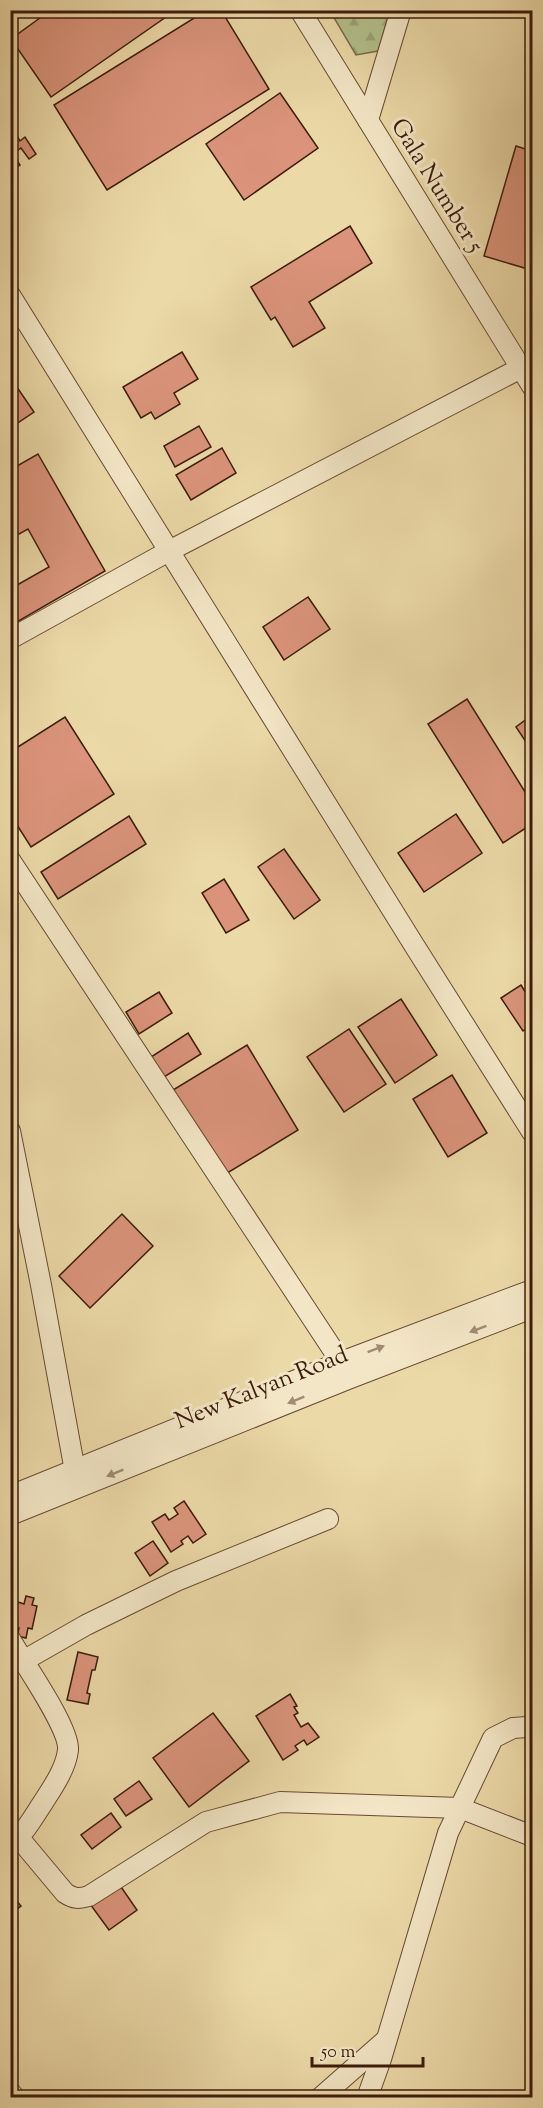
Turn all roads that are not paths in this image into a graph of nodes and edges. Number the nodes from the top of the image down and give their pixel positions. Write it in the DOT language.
graph roads {
  1 [pos="300,10"];
  2 [pos="401,10"];
  3 [pos="368,120"];
  4 [pos="10,295"];
  5 [pos="521,368"];
  6 [pos="532,386"];
  7 [pos="169,551"];
  8 [pos="10,639"];
  9 [pos="10,860"];
  10 [pos="10,1131"];
  11 [pos="532,1132"];
  12 [pos="532,1290"];
  13 [pos="532,1308"];
  14 [pos="341,1362"];
  15 [pos="76,1479"];
  16 [pos="10,1496"];
  17 [pos="10,1515"];
  18 [pos="328,1518"];
  19 [pos="10,1639"];
  20 [pos="23,1661"];
  21 [pos="532,1729"];
  22 [pos="460,1808"];
  23 [pos="532,1836"];
  24 [pos="15,1842"];
  25 [pos="387,2038"];
  26 [pos="10,2092"];
  27 [pos="15,2097"];
  28 [pos="320,2097"];
  29 [pos="367,2097"];
  1 -- 3 [label="street, Gala Number 5"];
  2 -- 3 [label="street"];
  3 -- 5 [label="street, Gala Number 5"];
  4 -- 7 [label="street"];
  5 -- 6 [label="street, Gala Number 5"];
  5 -- 7 [label="street"];
  7 -- 8 [label="street"];
  7 -- 11 [label="street"];
  9 -- 14 [label="street"];
  10 -- 15 [label="street"];
  14 -- 12 [label="street, New Kalyan Road, one-way"];
  13 -- 15 [label="street, New Kalyan Road, one-way"];
  14 -- 15 [label="street, New Kalyan Road"];
  15 -- 16 [label="street, New Kalyan Road"];
  15 -- 17 [label="street, New Kalyan Road"];
  18 -- 20 [label="street"];
  19 -- 20 [label="street"];
  20 -- 24 [label="street"];
  21 -- 22 [label="street"];
  22 -- 23 [label="street"];
  22 -- 24 [label="street"];
  22 -- 25 [label="street"];
  25 -- 28 [label="street"];
  25 -- 29 [label="street"];
  26 -- 27 [label="street"];
}
